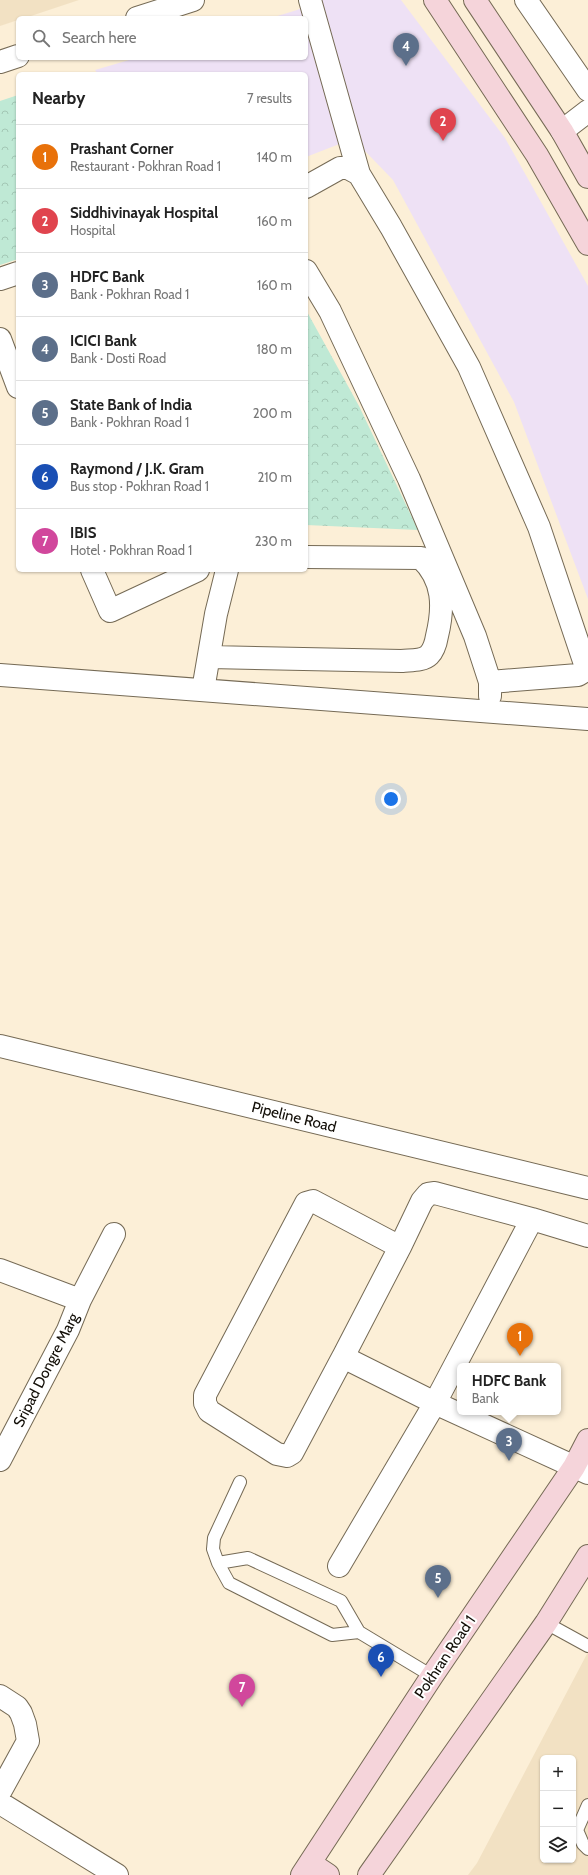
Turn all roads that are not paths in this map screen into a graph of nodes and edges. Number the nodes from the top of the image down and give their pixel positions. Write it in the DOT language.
graph roads {
  1 [pos="193,0"];
  2 [pos="310,0"];
  3 [pos="435,0"];
  4 [pos="476,0"];
  5 [pos="526,0"];
  6 [pos="143,16"];
  7 [pos="16,57"];
  8 [pos="0,62"];
  9 [pos="588,90"];
  10 [pos="588,111"];
  11 [pos="562,131"];
  12 [pos="359,174"];
  13 [pos="588,177"];
  14 [pos="308,186"];
  15 [pos="588,244"];
  16 [pos="16,273"];
  17 [pos="308,274"];
  18 [pos="0,279"];
  19 [pos="0,339"];
  20 [pos="16,382"];
  21 [pos="308,557"];
  22 [pos="93,572"];
  23 [pos="194,572"];
  24 [pos="226,572"];
  25 [pos="210,657"];
  26 [pos="0,675"];
  27 [pos="490,682"];
  28 [pos="203,690"];
  29 [pos="489,711"];
  30 [pos="588,719"];
  31 [pos="0,1046"];
  32 [pos="588,1188"];
  33 [pos="532,1219"];
  34 [pos="114,1234"];
  35 [pos="588,1236"];
  36 [pos="400,1247"];
  37 [pos="0,1270"];
  38 [pos="80,1300"];
  39 [pos="343,1357"];
  40 [pos="435,1403"];
  41 [pos="457,1413"];
  42 [pos="461,1415"];
  43 [pos="588,1440"];
  44 [pos="0,1460"];
  45 [pos="581,1470"];
  46 [pos="240,1482"];
  47 [pos="588,1556"];
  48 [pos="218,1563"];
  49 [pos="339,1566"];
  50 [pos="546,1622"];
  51 [pos="359,1632"];
  52 [pos="588,1646"];
  53 [pos="432,1676"];
  54 [pos="0,1696"];
  55 [pos="0,1792"];
  56 [pos="0,1804"];
  57 [pos="588,1805"];
  58 [pos="588,1849"];
  59 [pos="306,1869"];
  60 [pos="117,1875"];
  61 [pos="328,1875"];
  62 [pos="369,1875"];
  1 -- 6 [label="street"];
  2 -- 12 [label="street"];
  3 -- 15 [label="main road"];
  4 -- 11 [label="main road"];
  5 -- 9 [label="street"];
  7 -- 8 [label="street"];
  10 -- 11 [label="street"];
  11 -- 13 [label="main road"];
  12 -- 14 [label="street"];
  12 -- 27 [label="street"];
  16 -- 18 [label="street"];
  17 -- 27 [label="street"];
  19 -- 20 [label="street"];
  21 -- 25 [label="street"];
  22 -- 23 [label="street"];
  24 -- 25 [label="street"];
  25 -- 28 [label="street"];
  26 -- 28 [label="street"];
  27 -- 29 [label="street"];
  28 -- 29 [label="street"];
  29 -- 30 [label="street"];
  31 -- 32 [label="street, Pipeline Road"];
  33 -- 35 [label="street"];
  33 -- 36 [label="street"];
  33 -- 40 [label="street"];
  34 -- 38 [label="street, Sripad Dongre Marg"];
  36 -- 39 [label="street"];
  36 -- 39 [label="street"];
  37 -- 38 [label="street, Sripad Dongre Marg"];
  38 -- 44 [label="street, Sripad Dongre Marg"];
  39 -- 40 [label="street"];
  40 -- 41 [label="street"];
  40 -- 49 [label="street"];
  42 -- 45 [label="street"];
  43 -- 45 [label="main road, Pokhran Road 1"];
  45 -- 53 [label="main road, Pokhran Road 1"];
  46 -- 48 [label="lane"];
  47 -- 50 [label="main road"];
  48 -- 51 [label="lane"];
  48 -- 51 [label="lane"];
  50 -- 52 [label="lane"];
  50 -- 62 [label="main road"];
  51 -- 53 [label="lane"];
  53 -- 59 [label="main road, Pokhran Road 1"];
  54 -- 55 [label="street"];
  56 -- 60 [label="street"];
  57 -- 58 [label="lane"];
  59 -- 61 [label="main road"];
}
